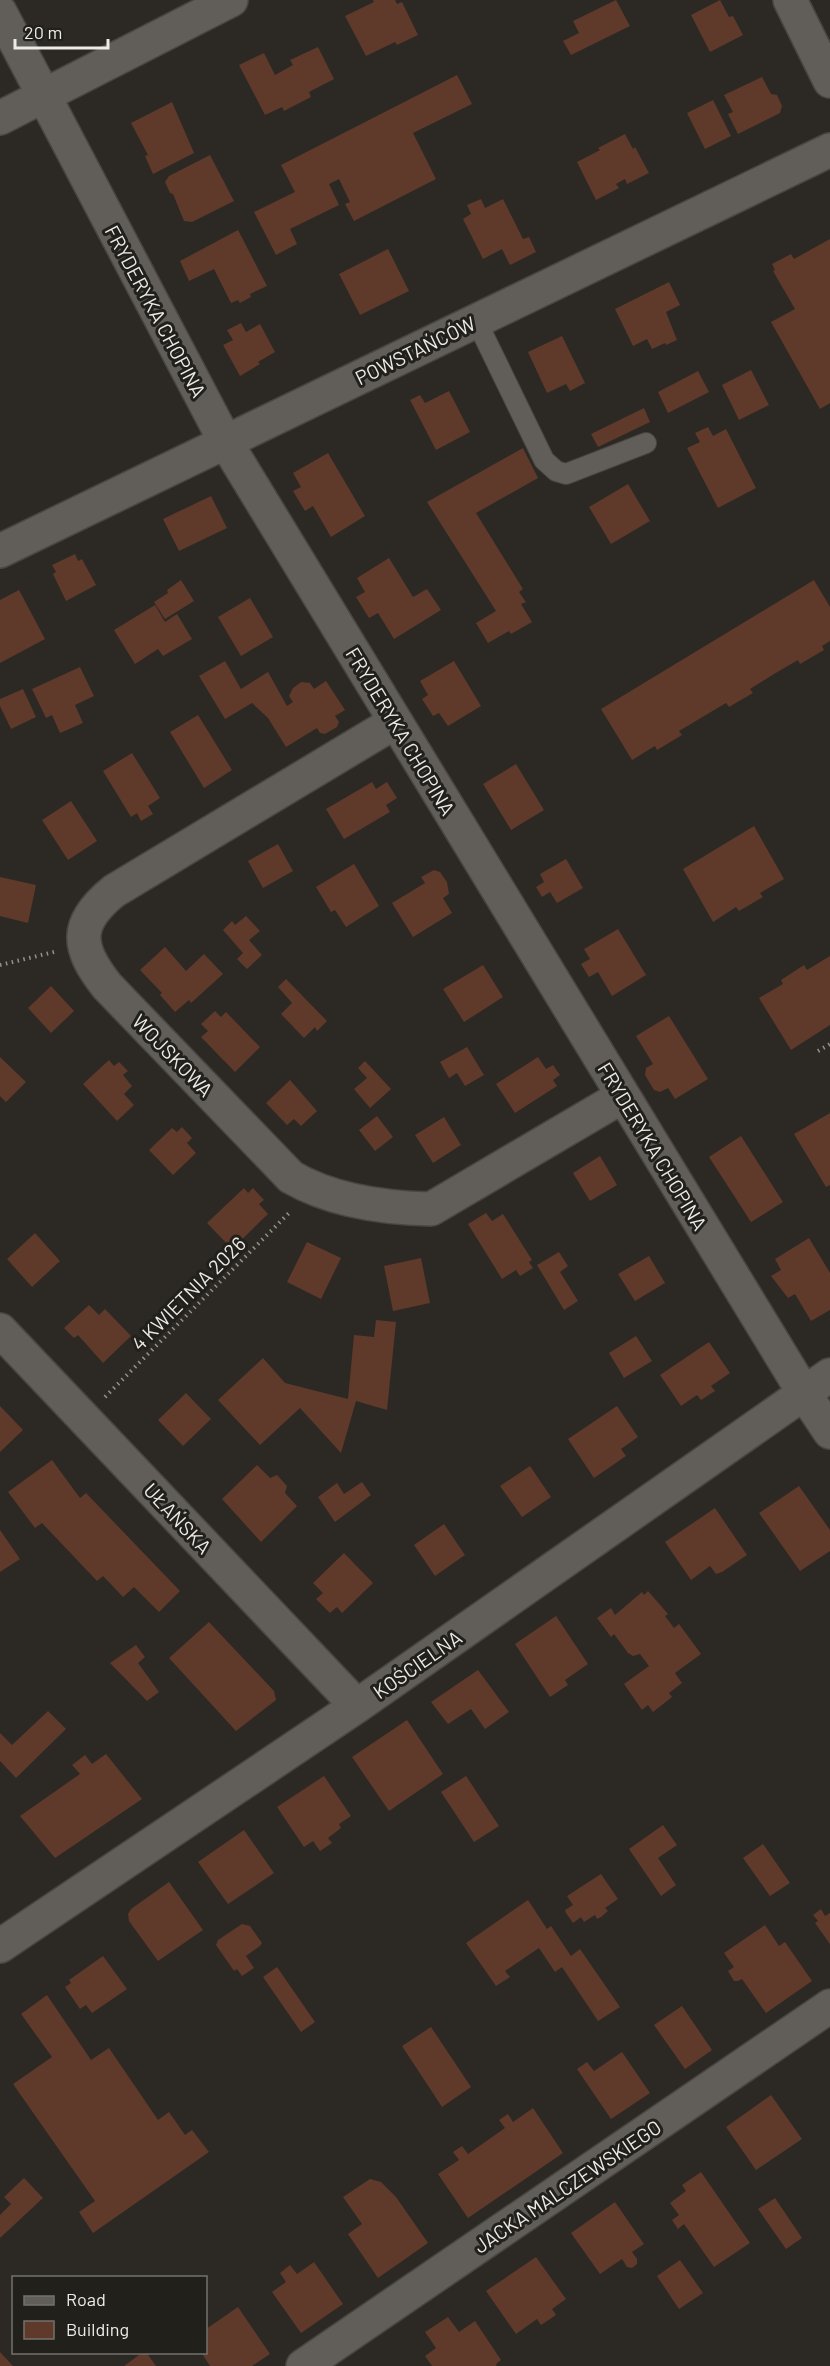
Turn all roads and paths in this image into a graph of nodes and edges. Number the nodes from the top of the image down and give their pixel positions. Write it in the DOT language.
graph roads {
  1 [pos="231,0"];
  2 [pos="790,0"];
  3 [pos="0,12"];
  4 [pos="830,81"];
  5 [pos="43,97"];
  6 [pos="0,117"];
  7 [pos="830,150"];
  8 [pos="476,320"];
  9 [pos="225,441"];
  10 [pos="646,443"];
  11 [pos="0,551"];
  12 [pos="395,722"];
  13 [pos="84,945"];
  14 [pos="0,965"];
  15 [pos="830,1044"];
  16 [pos="818,1051"];
  17 [pos="623,1096"];
  18 [pos="312,1189"];
  19 [pos="0,1330"];
  20 [pos="817,1384"];
  21 [pos="84,1418"];
  22 [pos="830,1432"];
  23 [pos="357,1706"];
  24 [pos="0,1946"];
  25 [pos="830,2006"];
  26 [pos="303,2366"];
  1 -- 5 [label="street"];
  2 -- 4 [label="street"];
  3 -- 5 [label="street, FRYDERYKA CHOPINA"];
  5 -- 6 [label="street"];
  5 -- 9 [label="street, FRYDERYKA CHOPINA"];
  7 -- 8 [label="street, POWSTAŃCÓW"];
  8 -- 9 [label="street, POWSTAŃCÓW"];
  8 -- 10 [label="lane"];
  9 -- 11 [label="street, POWSTAŃCÓW"];
  9 -- 12 [label="street, FRYDERYKA CHOPINA"];
  12 -- 13 [label="street"];
  12 -- 17 [label="street, FRYDERYKA CHOPINA"];
  13 -- 14 [label="path"];
  13 -- 18 [label="street, WOJSKOWA"];
  15 -- 16 [label="path"];
  17 -- 18 [label="street, WOJSKOWA"];
  17 -- 20 [label="street, FRYDERYKA CHOPINA"];
  18 -- 21 [label="path, 4 KWIETNIA 2026"];
  19 -- 21 [label="street, UŁAŃSKA"];
  20 -- 22 [label="street, FRYDERYKA CHOPINA"];
  20 -- 23 [label="street, KOŚCIELNA"];
  21 -- 23 [label="street, UŁAŃSKA"];
  23 -- 24 [label="street, KOŚCIELNA"];
  25 -- 26 [label="street, JACKA MALCZEWSKIEGO"];
}
